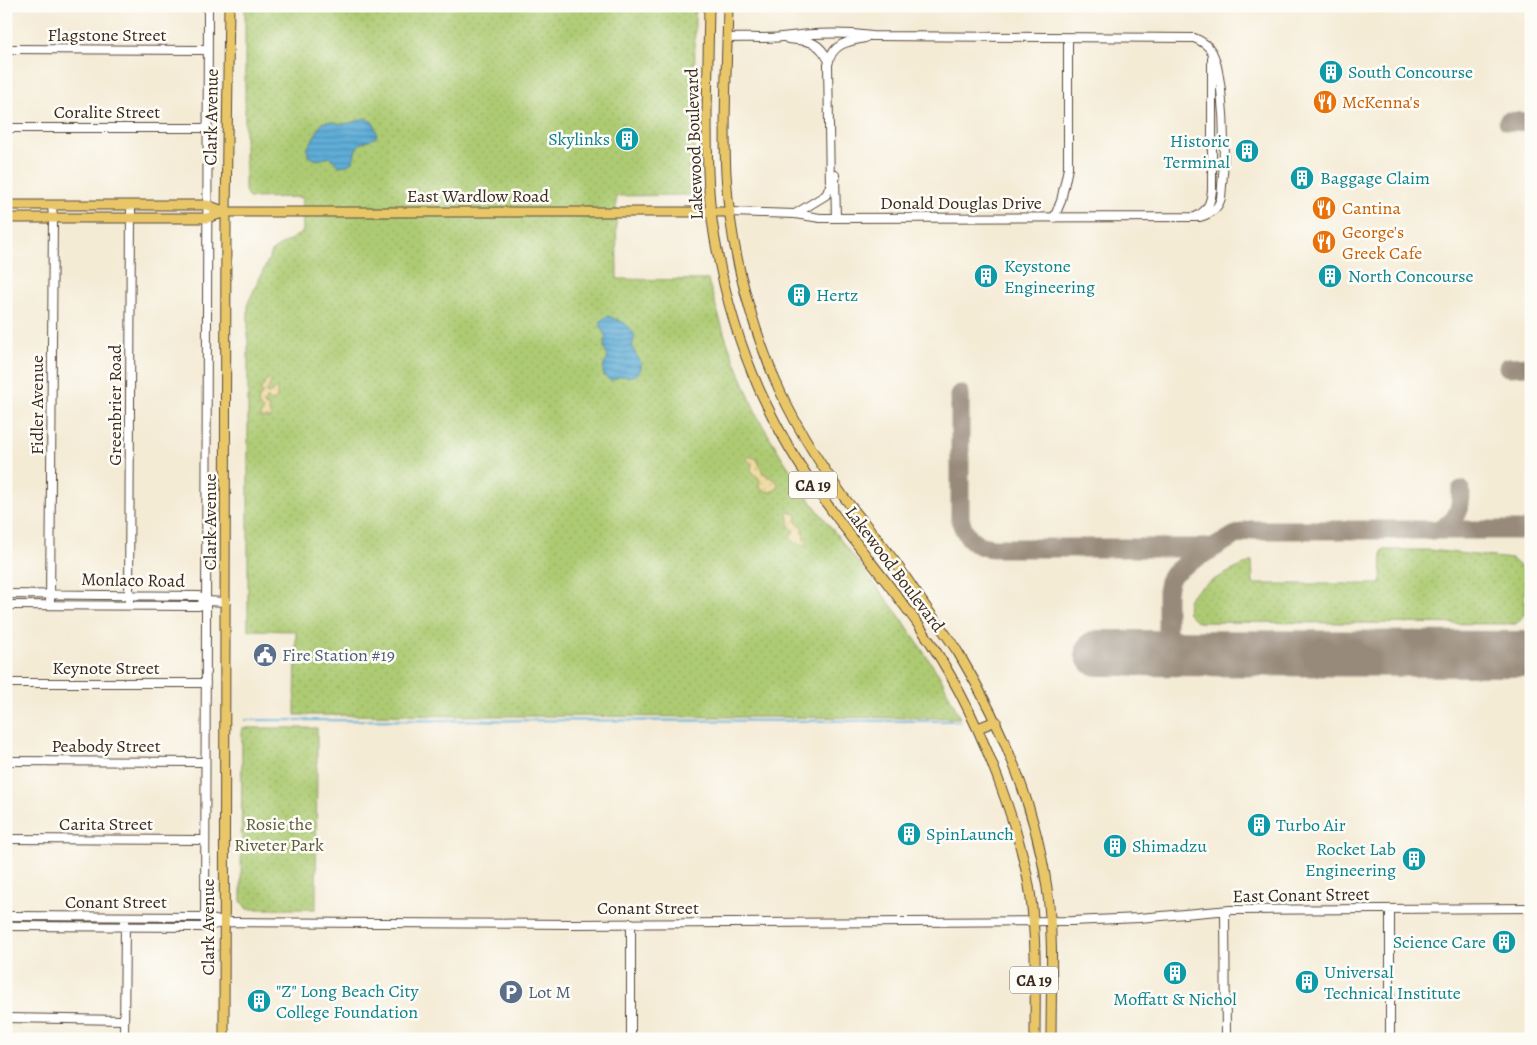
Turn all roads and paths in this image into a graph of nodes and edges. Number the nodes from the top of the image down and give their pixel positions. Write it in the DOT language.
graph roads {
  1 [pos="208,6"];
  2 [pos="229,6"];
  3 [pos="709,6"];
  4 [pos="728,6"];
  5 [pos="872,36"];
  6 [pos="781,37"];
  7 [pos="728,38"];
  8 [pos="1068,38"];
  9 [pos="6,49"];
  10 [pos="208,50"];
  11 [pos="1212,51"];
  12 [pos="829,61"];
  13 [pos="6,128"];
  14 [pos="207,128"];
  15 [pos="830,159"];
  16 [pos="6,205"];
  17 [pos="52,205"];
  18 [pos="131,205"];
  19 [pos="207,205"];
  20 [pos="226,212"];
  21 [pos="711,212"];
  22 [pos="730,212"];
  23 [pos="795,214"];
  24 [pos="6,218"];
  25 [pos="53,218"];
  26 [pos="131,218"];
  27 [pos="207,218"];
  28 [pos="836,218"];
  29 [pos="1054,218"];
  30 [pos="1192,218"];
  31 [pos="6,594"];
  32 [pos="50,594"];
  33 [pos="129,594"];
  34 [pos="206,601"];
  35 [pos="226,602"];
  36 [pos="6,605"];
  37 [pos="50,605"];
  38 [pos="129,605"];
  39 [pos="6,683"];
  40 [pos="206,683"];
  41 [pos="996,721"];
  42 [pos="978,728"];
  43 [pos="6,761"];
  44 [pos="205,762"];
  45 [pos="6,839"];
  46 [pos="205,840"];
  47 [pos="1531,908"];
  48 [pos="1390,909"];
  49 [pos="1225,911"];
  50 [pos="6,916"];
  51 [pos="125,917"];
  52 [pos="205,917"];
  53 [pos="1033,921"];
  54 [pos="1050,921"];
  55 [pos="1072,921"];
  56 [pos="225,922"];
  57 [pos="631,923"];
  58 [pos="6,926"];
  59 [pos="125,927"];
  60 [pos="205,927"];
  61 [pos="6,1018"];
  62 [pos="124,1020"];
  63 [pos="124,1039"];
  64 [pos="224,1039"];
  65 [pos="631,1039"];
  66 [pos="1036,1039"];
  67 [pos="1051,1039"];
  68 [pos="1226,1039"];
  69 [pos="1390,1039"];
  1 -- 10 [label="street, Clark Avenue"];
  2 -- 20 [label="main road, Clark Avenue"];
  3 -- 21 [label="main road, Lakewood Boulevard / CA 19"];
  4 -- 7 [label="main road, Lakewood Boulevard / CA 19"];
  5 -- 6 [label="street"];
  5 -- 8 [label="street"];
  5 -- 12 [label="street"];
  6 -- 7 [label="street"];
  6 -- 12 [label="street"];
  7 -- 22 [label="main road, Lakewood Boulevard / CA 19"];
  8 -- 11 [label="street"];
  8 -- 29 [label="street"];
  9 -- 10 [label="street, Flagstone Street"];
  10 -- 14 [label="street, Clark Avenue"];
  11 -- 30 [label="street"];
  11 -- 30 [label="street, Donald Douglas Drive"];
  12 -- 15 [label="street"];
  13 -- 14 [label="street, Coralite Street"];
  14 -- 19 [label="street, Clark Avenue"];
  15 -- 23 [label="street"];
  15 -- 28 [label="street"];
  16 -- 17 [label="main road, East Wardlow Road"];
  17 -- 18 [label="main road, East Wardlow Road"];
  17 -- 25 [label="street, Fidler Avenue"];
  18 -- 19 [label="main road, East Wardlow Road"];
  18 -- 26 [label="street, Greenbrier Road"];
  19 -- 20 [label="main road, East Wardlow Road"];
  19 -- 27 [label="street, Clark Avenue"];
  20 -- 21 [label="main road, East Wardlow Road"];
  20 -- 27 [label="main road, East Wardlow Road"];
  20 -- 35 [label="main road, Clark Avenue"];
  21 -- 22 [label="main road, East Wardlow Road"];
  21 -- 42 [label="main road, Lakewood Boulevard / CA 19"];
  22 -- 23 [label="street, Donald Douglas Drive"];
  22 -- 41 [label="main road, Lakewood Boulevard / CA 19"];
  23 -- 28 [label="street, Donald Douglas Drive"];
  24 -- 25 [label="main road, East Wardlow Road"];
  25 -- 26 [label="main road, East Wardlow Road"];
  25 -- 32 [label="street, Fidler Avenue"];
  26 -- 27 [label="main road, East Wardlow Road"];
  26 -- 33 [label="street, Greenbrier Road"];
  27 -- 34 [label="street, Clark Avenue"];
  28 -- 29 [label="street, Donald Douglas Drive"];
  29 -- 30 [label="street, Donald Douglas Drive"];
  31 -- 32 [label="street, Monlaco Road"];
  32 -- 33 [label="street, Monlaco Road"];
  32 -- 37 [label="street, Fidler Avenue"];
  33 -- 34 [label="street, Monlaco Road"];
  33 -- 38 [label="street, Greenbrier Road"];
  34 -- 35 [label="street"];
  34 -- 38 [label="street, Monlaco Road"];
  34 -- 40 [label="street, Clark Avenue"];
  35 -- 56 [label="main road, Clark Avenue"];
  36 -- 37 [label="street, Monlaco Road"];
  37 -- 38 [label="street, Monlaco Road"];
  39 -- 40 [label="street, Keynote Street"];
  40 -- 44 [label="street, Clark Avenue"];
  41 -- 42 [label="main road"];
  41 -- 54 [label="main road, Lakewood Boulevard / CA 19"];
  42 -- 53 [label="main road, Lakewood Boulevard / CA 19"];
  43 -- 44 [label="street, Peabody Street"];
  44 -- 46 [label="street, Clark Avenue"];
  45 -- 46 [label="street, Carita Street"];
  46 -- 52 [label="street, Clark Avenue"];
  47 -- 48 [label="street, East Conant Street"];
  48 -- 49 [label="street, East Conant Street"];
  48 -- 69 [label="street"];
  49 -- 55 [label="street, East Conant Street"];
  49 -- 68 [label="street"];
  50 -- 51 [label="street, Conant Street"];
  51 -- 52 [label="street, Conant Street"];
  51 -- 59 [label="street"];
  52 -- 56 [label="street, Conant Street"];
  52 -- 60 [label="street, Clark Avenue"];
  53 -- 54 [label="street, Conant Street"];
  53 -- 57 [label="street, Conant Street"];
  53 -- 66 [label="main road, Lakewood Boulevard / CA 19"];
  54 -- 55 [label="street, Conant Street"];
  54 -- 67 [label="main road, Lakewood Boulevard / CA 19"];
  56 -- 57 [label="street, Conant Street"];
  56 -- 60 [label="street, Conant Street"];
  56 -- 64 [label="main road, Clark Avenue"];
  57 -- 65 [label="street"];
  58 -- 59 [label="street, Conant Street"];
  59 -- 60 [label="street, Conant Street"];
  59 -- 62 [label="street"];
  61 -- 62 [label="street"];
  62 -- 63 [label="street"];
}
